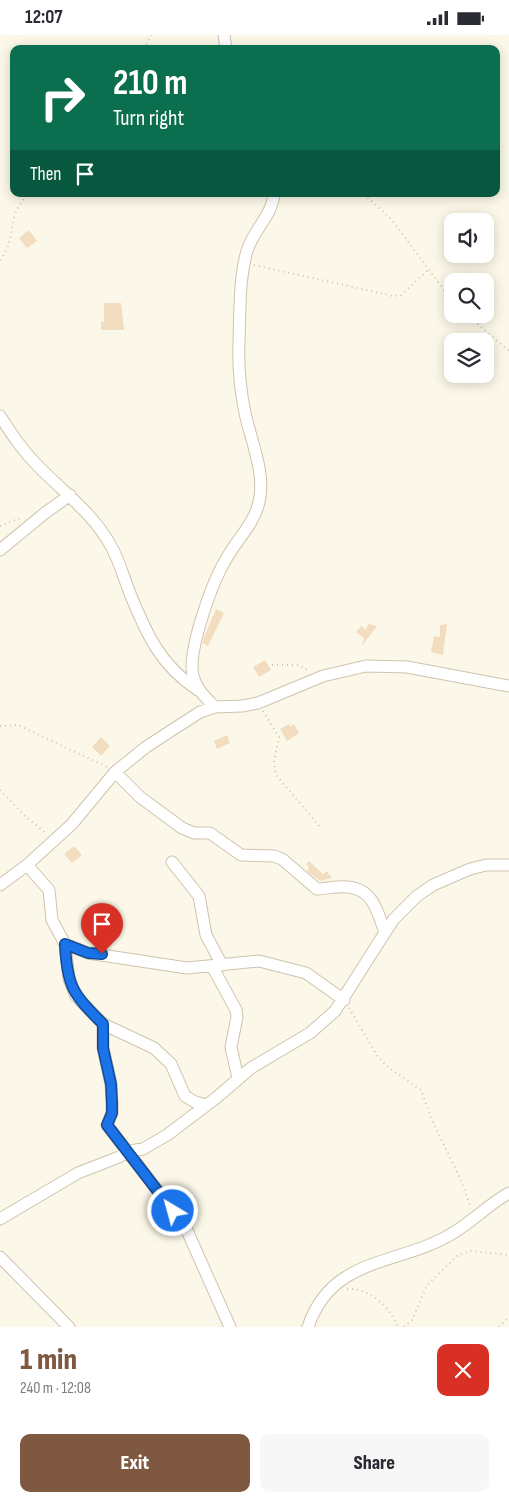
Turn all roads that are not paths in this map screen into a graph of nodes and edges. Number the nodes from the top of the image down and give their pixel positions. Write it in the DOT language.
graph roads {
  1 [pos="274,197"];
  2 [pos="0,417"];
  3 [pos="70,495"];
  4 [pos="0,550"];
  5 [pos="509,686"];
  6 [pos="199,690"];
  7 [pos="215,707"];
  8 [pos="115,773"];
  9 [pos="172,862"];
  10 [pos="27,865"];
  11 [pos="509,865"];
  12 [pos="0,885"];
  13 [pos="385,933"];
  14 [pos="65,944"];
  15 [pos="217,965"];
  16 [pos="344,999"];
  17 [pos="103,1024"];
  18 [pos="238,1078"];
  19 [pos="207,1105"];
  20 [pos="129,1151"];
  21 [pos="509,1193"];
  22 [pos="0,1219"];
  23 [pos="0,1257"];
  24 [pos="69,1327"];
  25 [pos="230,1327"];
  26 [pos="308,1327"];
  1 -- 6 [label="street"];
  2 -- 3 [label="street"];
  3 -- 4 [label="street"];
  3 -- 6 [label="street"];
  5 -- 7 [label="street"];
  6 -- 7 [label="street"];
  7 -- 8 [label="street"];
  8 -- 10 [label="street"];
  8 -- 13 [label="street"];
  9 -- 15 [label="street"];
  10 -- 12 [label="street"];
  10 -- 14 [label="street"];
  11 -- 13 [label="street"];
  13 -- 16 [label="street"];
  14 -- 15 [label="street"];
  14 -- 17 [label="street"];
  15 -- 16 [label="street"];
  15 -- 18 [label="street"];
  16 -- 18 [label="street"];
  17 -- 19 [label="street"];
  17 -- 20 [label="street"];
  18 -- 19 [label="street"];
  19 -- 20 [label="street"];
  20 -- 22 [label="street"];
  20 -- 25 [label="street"];
  21 -- 26 [label="street"];
  23 -- 24 [label="street"];
}
